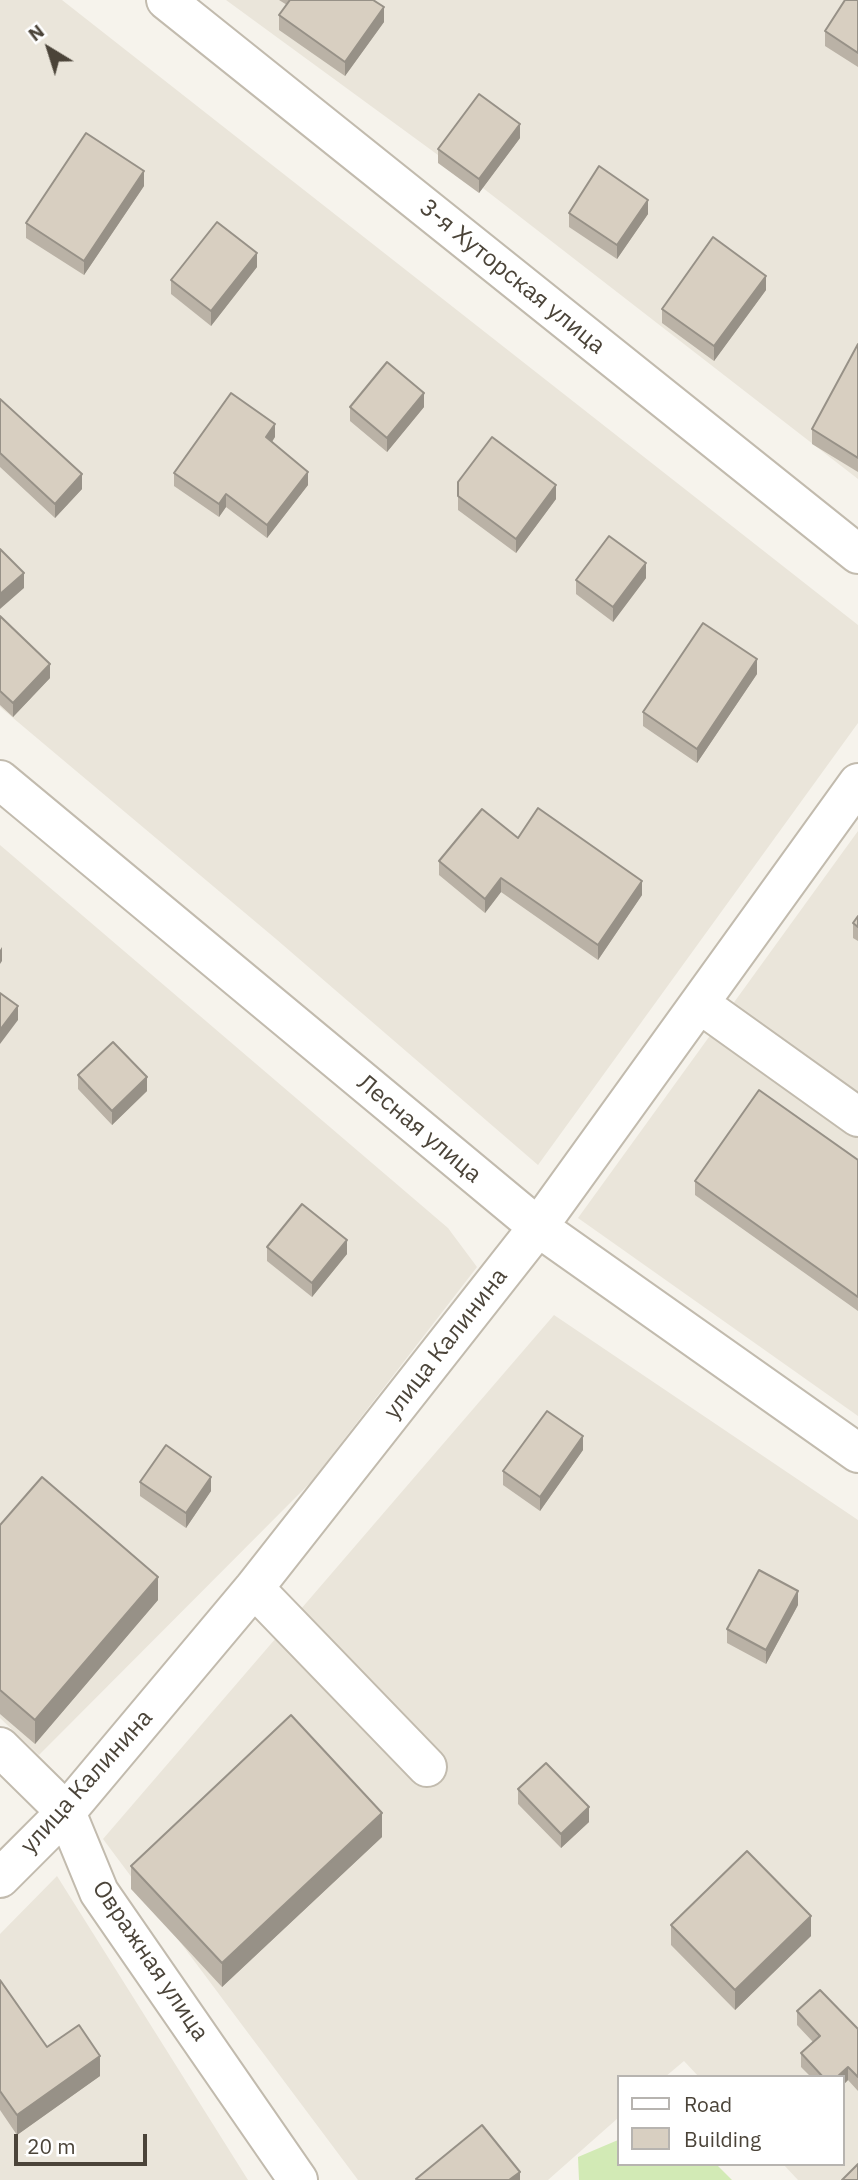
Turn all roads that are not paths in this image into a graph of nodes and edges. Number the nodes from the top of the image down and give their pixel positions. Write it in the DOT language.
graph roads {
  1 [pos="166,0"];
  2 [pos="858,554"];
  3 [pos="0,780"];
  4 [pos="858,783"];
  5 [pos="700,1004"];
  6 [pos="858,1117"];
  7 [pos="538,1227"];
  8 [pos="858,1453"];
  9 [pos="254,1588"];
  10 [pos="0,1747"];
  11 [pos="426,1768"];
  12 [pos="66,1812"];
  13 [pos="0,1878"];
  14 [pos="299,2180"];
  1 -- 2 [label="street, 3-я Хуторская улица"];
  3 -- 7 [label="street, Лесная улица"];
  4 -- 5 [label="street, улица Калинина"];
  5 -- 6 [label="street"];
  5 -- 7 [label="street, улица Калинина"];
  7 -- 8 [label="street, Лесная улица"];
  7 -- 9 [label="street, улица Калинина"];
  9 -- 11 [label="street"];
  9 -- 12 [label="street, улица Калинина"];
  10 -- 12 [label="street, Овражная улица"];
  12 -- 13 [label="street, улица Калинина"];
  12 -- 14 [label="street, Овражная улица"];
}
